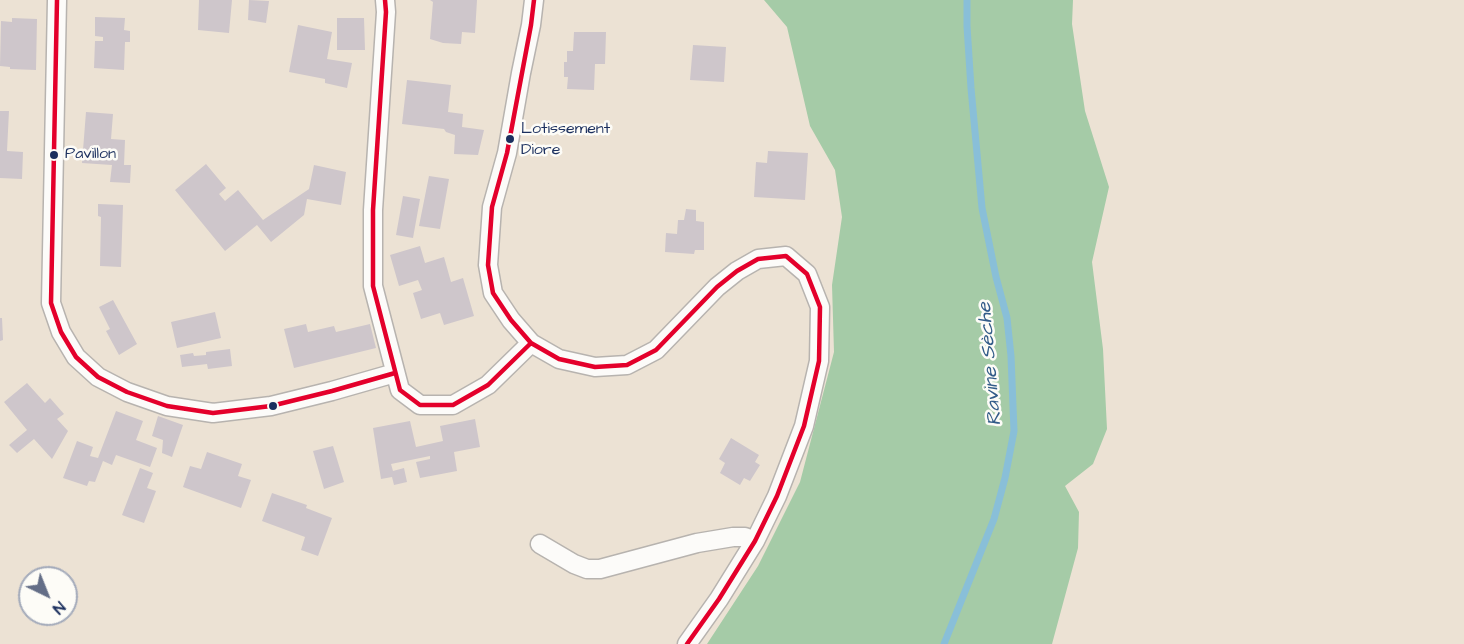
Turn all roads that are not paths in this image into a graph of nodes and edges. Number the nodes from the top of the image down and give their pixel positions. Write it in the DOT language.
graph roads {
  1 [pos="57,0"];
  2 [pos="385,0"];
  3 [pos="534,0"];
  4 [pos="531,343"];
  5 [pos="395,373"];
  6 [pos="755,541"];
  7 [pos="540,544"];
  8 [pos="687,644"];
  1 -- 5 [label="street"];
  2 -- 5 [label="street"];
  3 -- 4 [label="street"];
  4 -- 5 [label="street"];
  4 -- 6 [label="street"];
  6 -- 7 [label="street"];
  6 -- 8 [label="street"];
}
